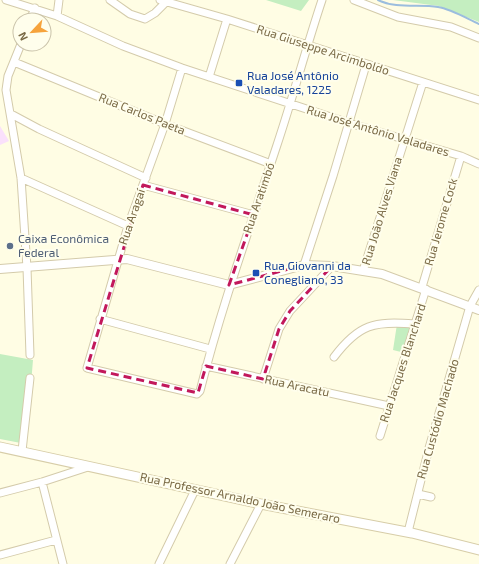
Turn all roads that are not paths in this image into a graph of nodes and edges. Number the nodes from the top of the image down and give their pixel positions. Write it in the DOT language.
graph roads {
  1 [pos="6,0"];
  2 [pos="59,0"];
  3 [pos="110,0"];
  4 [pos="322,0"];
  5 [pos="354,0"];
  6 [pos="163,1"];
  7 [pos="35,8"];
  8 [pos="33,12"];
  9 [pos="57,16"];
  10 [pos="227,19"];
  11 [pos="479,38"];
  12 [pos="307,45"];
  13 [pos="18,52"];
  14 [pos="14,62"];
  15 [pos="366,65"];
  16 [pos="182,68"];
  17 [pos="208,77"];
  18 [pos="423,82"];
  19 [pos="479,100"];
  20 [pos="291,103"];
  21 [pos="11,114"];
  22 [pos="348,123"];
  23 [pos="166,124"];
  24 [pos="404,139"];
  25 [pos="461,156"];
  26 [pos="271,164"];
  27 [pos="479,164"];
  28 [pos="21,178"];
  29 [pos="144,182"];
  30 [pos="254,215"];
  31 [pos="128,226"];
  32 [pos="118,259"];
  33 [pos="304,265"];
  34 [pos="332,266"];
  35 [pos="27,268"];
  36 [pos="0,269"];
  37 [pos="364,271"];
  38 [pos="229,285"];
  39 [pos="424,288"];
  40 [pos="479,290"];
  41 [pos="470,306"];
  42 [pos="479,310"];
  43 [pos="100,319"];
  44 [pos="414,324"];
  45 [pos="210,349"];
  46 [pos="30,355"];
  47 [pos="334,357"];
  48 [pos="206,366"];
  49 [pos="30,378"];
  50 [pos="263,379"];
  51 [pos="197,394"];
  52 [pos="389,406"];
  53 [pos="380,436"];
  54 [pos="0,446"];
  55 [pos="22,451"];
  56 [pos="90,466"];
  57 [pos="42,482"];
  58 [pos="195,490"];
  59 [pos="0,493"];
  60 [pos="418,494"];
  61 [pos="431,497"];
  62 [pos="261,504"];
  63 [pos="408,532"];
  64 [pos="56,540"];
  65 [pos="479,550"];
  66 [pos="0,555"];
  67 [pos="63,564"];
  68 [pos="159,564"];
  69 [pos="230,564"];
  1 -- 7 [label="street, Rua José Antônio Valadares"];
  2 -- 9 [label="street"];
  3 -- 6 [label="street"];
  4 -- 12 [label="street, Rua Aratimbó"];
  5 -- 11 [label="street"];
  6 -- 10 [label="street, Rua Giuseppe Arcimboldo"];
  7 -- 8 [label="street"];
  7 -- 9 [label="street, Rua José Antônio Valadares"];
  9 -- 16 [label="street, Rua José Antônio Valadares"];
  10 -- 12 [label="street, Rua Giuseppe Arcimboldo"];
  10 -- 17 [label="street"];
  12 -- 15 [label="street, Rua Giuseppe Arcimboldo"];
  12 -- 20 [label="street, Rua Aratimbó"];
  13 -- 14 [label="street"];
  14 -- 21 [label="street"];
  14 -- 23 [label="street, Rua Carlos Paeta"];
  15 -- 18 [label="street, Rua Giuseppe Arcimboldo"];
  15 -- 22 [label="street"];
  16 -- 17 [label="street, Rua José Antônio Valadares"];
  16 -- 23 [label="street, Rua Aragaí"];
  17 -- 20 [label="street, Rua José Antônio Valadares"];
  18 -- 19 [label="street, Rua Giuseppe Arcimboldo"];
  18 -- 24 [label="street, Rua João Alves Viana"];
  20 -- 22 [label="street, Rua José Antônio Valadares"];
  20 -- 26 [label="street, Rua Aratimbó"];
  21 -- 28 [label="street"];
  21 -- 29 [label="street"];
  22 -- 24 [label="street, Rua José Antônio Valadares"];
  22 -- 33 [label="street"];
  23 -- 26 [label="street, Rua Carlos Paeta"];
  23 -- 29 [label="street, Rua Aragaí"];
  24 -- 25 [label="street, Rua José Antônio Valadares"];
  24 -- 37 [label="street, Rua João Alves Viana"];
  25 -- 27 [label="street, Rua José Antônio Valadares"];
  25 -- 39 [label="street, Rua Jerome Cock"];
  26 -- 30 [label="street, Rua Aratimbó"];
  28 -- 31 [label="street"];
  28 -- 35 [label="street"];
  29 -- 30 [label="street"];
  29 -- 31 [label="street, Rua Aragaí"];
  30 -- 38 [label="street, Rua Aratimbó"];
  31 -- 32 [label="street, Rua Aragaí"];
  32 -- 35 [label="street"];
  32 -- 38 [label="street"];
  32 -- 43 [label="street, Rua Aragaí"];
  33 -- 34 [label="street"];
  33 -- 38 [label="street"];
  34 -- 37 [label="street"];
  34 -- 50 [label="street"];
  35 -- 36 [label="street"];
  35 -- 46 [label="street"];
  37 -- 39 [label="street"];
  38 -- 45 [label="street, Rua Aratimbó"];
  39 -- 41 [label="street"];
  39 -- 44 [label="street, Rua Jacques Blanchard"];
  40 -- 41 [label="street, Rua Custódio Machado"];
  41 -- 42 [label="street"];
  41 -- 60 [label="street, Rua Custódio Machado"];
  43 -- 45 [label="street"];
  43 -- 51 [label="street, Rua Aragaí"];
  44 -- 47 [label="street"];
  44 -- 52 [label="street, Rua Jacques Blanchard"];
  45 -- 48 [label="street, Rua Aratimbó"];
  48 -- 50 [label="street, Rua Aracatu"];
  48 -- 51 [label="street, Rua Aratimbó"];
  49 -- 55 [label="street"];
  50 -- 52 [label="street, Rua Aracatu"];
  52 -- 53 [label="street, Rua Jacques Blanchard"];
  54 -- 55 [label="main road, Rua Professor Arnaldo João Semeraro"];
  55 -- 56 [label="main road, Rua Professor Arnaldo João Semeraro"];
  56 -- 57 [label="street"];
  56 -- 58 [label="main road, Rua Professor Arnaldo João Semeraro"];
  57 -- 59 [label="street"];
  57 -- 64 [label="street"];
  58 -- 62 [label="main road, Rua Professor Arnaldo João Semeraro"];
  58 -- 68 [label="street"];
  60 -- 61 [label="street"];
  60 -- 63 [label="street, Rua Custódio Machado"];
  62 -- 63 [label="main road, Rua Professor Arnaldo João Semeraro"];
  62 -- 69 [label="street"];
  63 -- 65 [label="main road, Rua Professor Arnaldo João Semeraro"];
  64 -- 66 [label="street"];
  64 -- 67 [label="street"];
}
